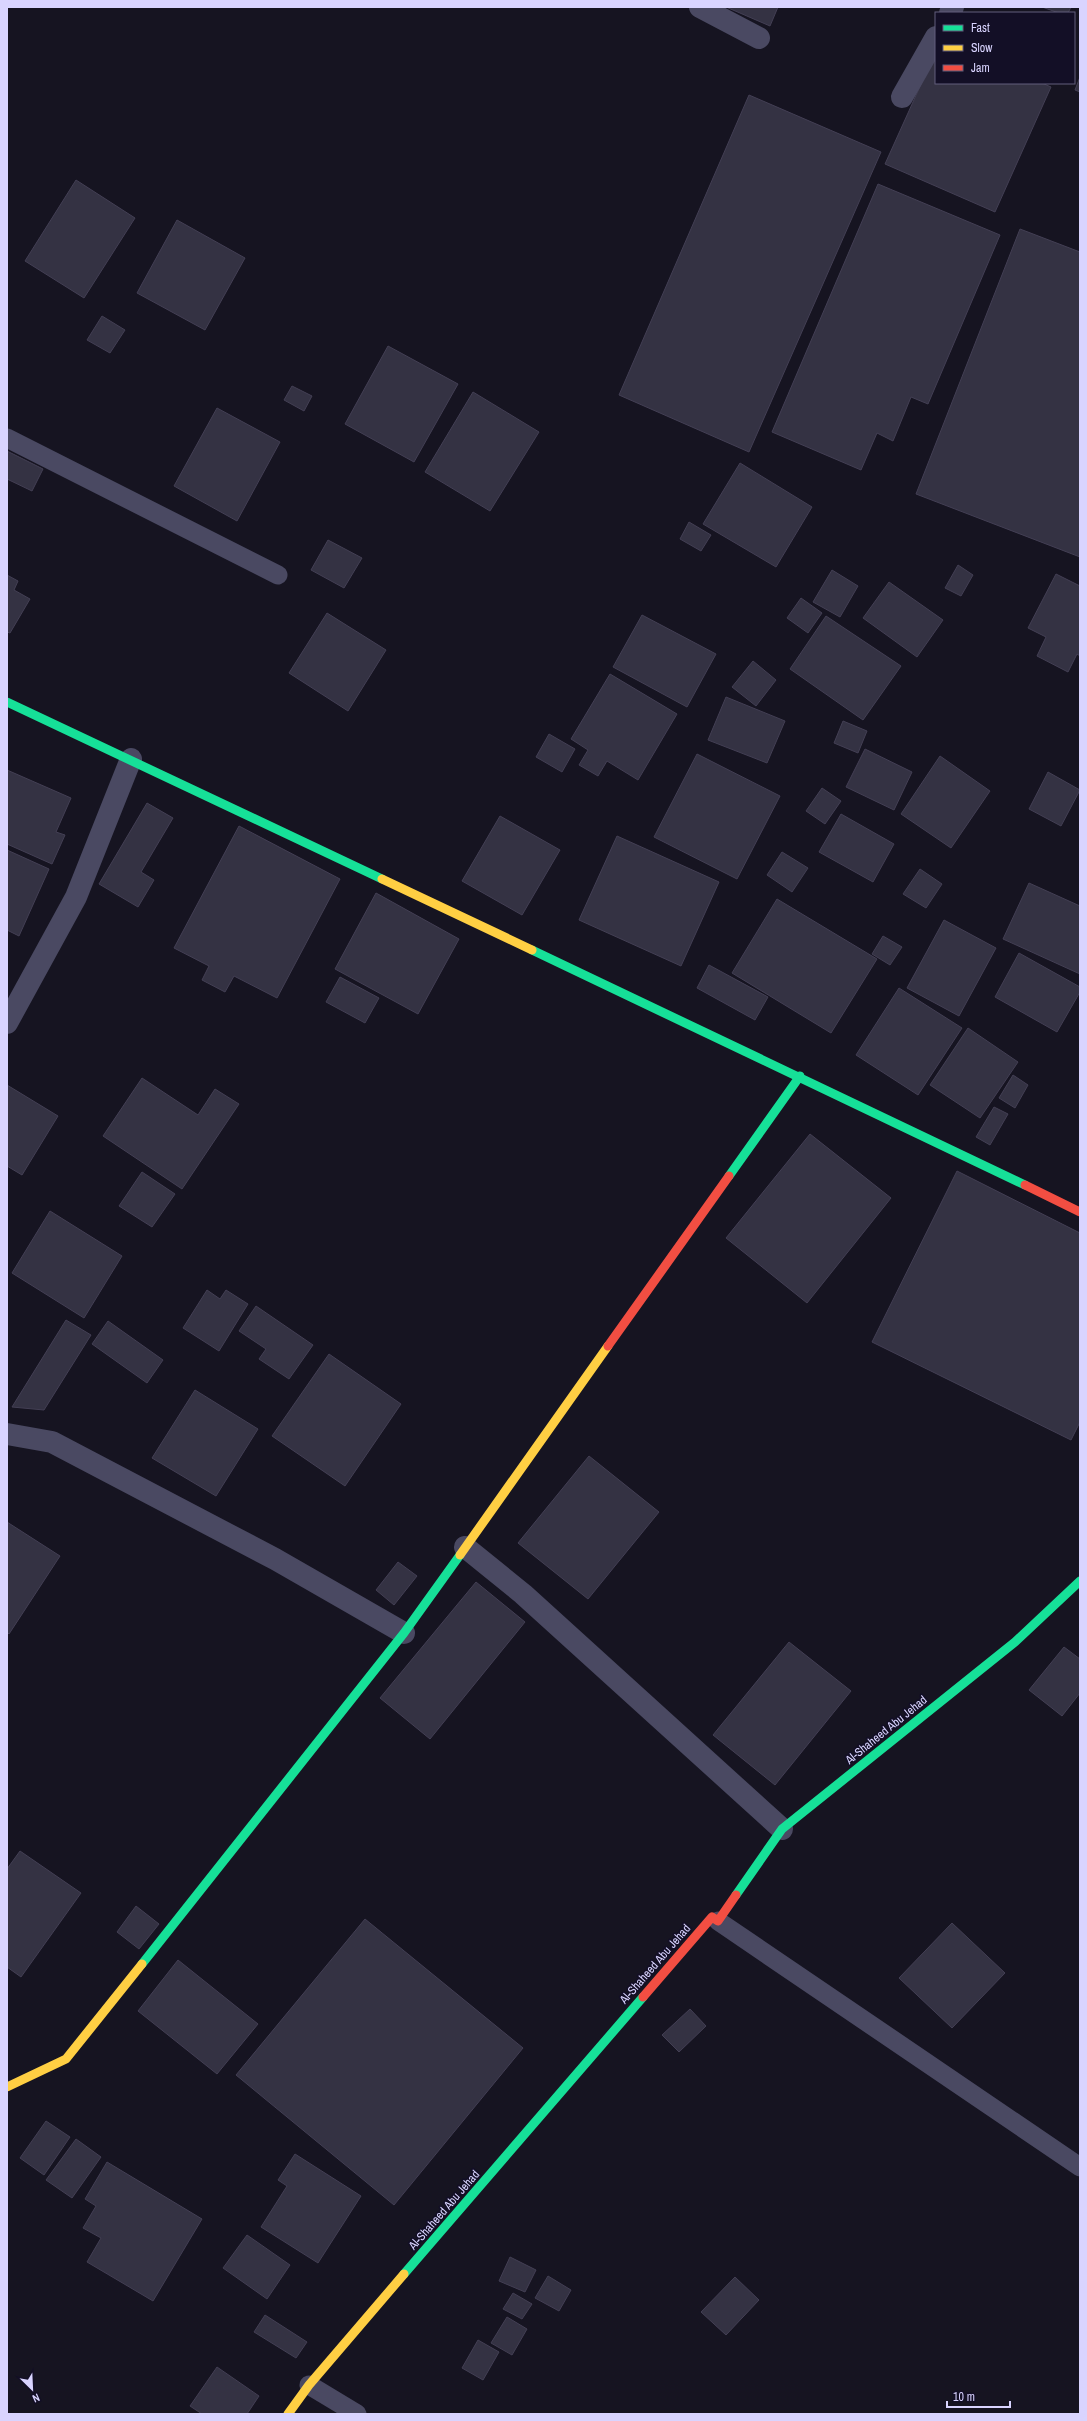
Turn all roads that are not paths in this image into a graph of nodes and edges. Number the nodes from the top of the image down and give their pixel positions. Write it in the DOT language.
graph roads {
  1 [pos="700,7"];
  2 [pos="760,38"];
  3 [pos="935,39"];
  4 [pos="902,97"];
  5 [pos="7,438"];
  6 [pos="278,575"];
  7 [pos="7,702"];
  8 [pos="131,759"];
  9 [pos="7,1023"];
  10 [pos="800,1076"];
  11 [pos="1080,1212"];
  12 [pos="7,1434"];
  13 [pos="465,1546"];
  14 [pos="1080,1581"];
  15 [pos="404,1633"];
  16 [pos="782,1829"];
  17 [pos="718,1921"];
  18 [pos="7,2087"];
  19 [pos="1080,2167"];
  20 [pos="309,2385"];
  21 [pos="288,2414"];
  22 [pos="357,2414"];
  1 -- 2 [label="street"];
  3 -- 4 [label="street"];
  5 -- 6 [label="lane"];
  7 -- 8 [label="street"];
  8 -- 9 [label="street"];
  8 -- 10 [label="street"];
  10 -- 11 [label="street"];
  10 -- 13 [label="street"];
  12 -- 15 [label="street"];
  13 -- 15 [label="street"];
  13 -- 16 [label="street"];
  14 -- 16 [label="street, Al-Shaheed Abu Jehad"];
  15 -- 18 [label="street"];
  16 -- 17 [label="street, Al-Shaheed Abu Jehad"];
  17 -- 19 [label="lane"];
  17 -- 20 [label="street, Al-Shaheed Abu Jehad"];
  20 -- 21 [label="street, Al-Shaheed Abu Jehad"];
  20 -- 22 [label="lane"];
}
